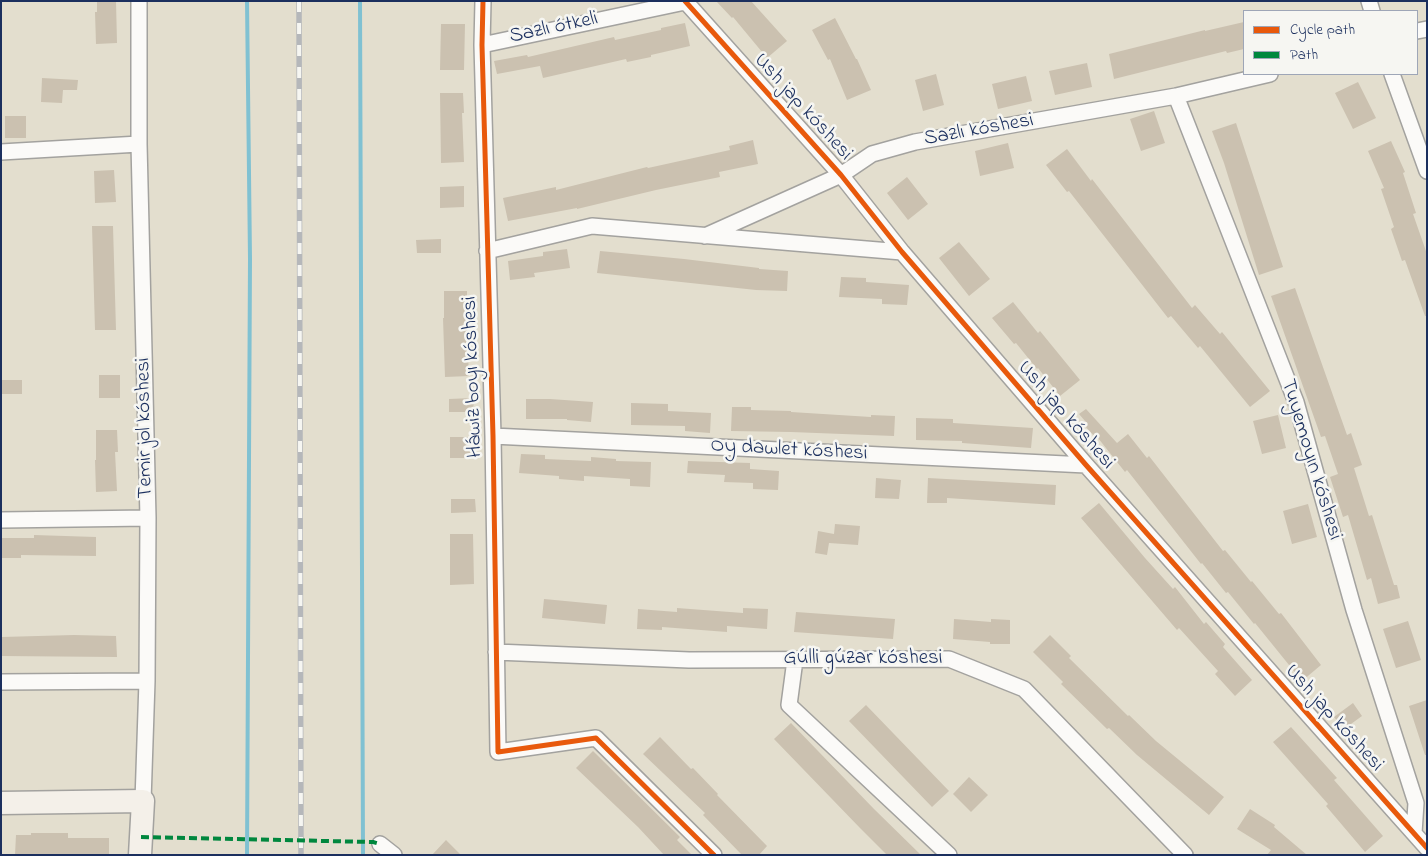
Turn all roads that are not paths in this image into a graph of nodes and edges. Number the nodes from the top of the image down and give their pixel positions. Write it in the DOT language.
graph roads {
  1 [pos="139,1"];
  2 [pos="483,1"];
  3 [pos="685,2"];
  4 [pos="482,45"];
  5 [pos="1266,75"];
  6 [pos="1392,75"];
  7 [pos="1176,96"];
  8 [pos="139,144"];
  9 [pos="1,152"];
  10 [pos="1427,171"];
  11 [pos="841,175"];
  12 [pos="705,236"];
  13 [pos="487,251"];
  14 [pos="902,252"];
  15 [pos="493,436"];
  16 [pos="1086,465"];
  17 [pos="148,518"];
  18 [pos="1,520"];
  19 [pos="496,652"];
  20 [pos="794,660"];
  21 [pos="147,680"];
  22 [pos="1,682"];
  23 [pos="143,801"];
  24 [pos="1,803"];
  25 [pos="1414,832"];
  26 [pos="380,844"];
  27 [pos="1427,848"];
  28 [pos="140,855"];
  29 [pos="394,855"];
  30 [pos="714,855"];
  31 [pos="948,855"];
  32 [pos="1185,855"];
  1 -- 8 [label="street, Temir jol kóshesi"];
  2 -- 4 [label="street, Háwiz boyı kóshesi"];
  3 -- 4 [label="street, Sazlı ótkeli"];
  3 -- 11 [label="street, Ush jap kóshesi"];
  4 -- 13 [label="street, Háwiz boyı kóshesi"];
  5 -- 7 [label="street, Sazlı kóshesi"];
  6 -- 10 [label="street"];
  7 -- 11 [label="street, Sazlı kóshesi"];
  7 -- 25 [label="street, Tuyemoyın kóshesi"];
  8 -- 9 [label="street"];
  8 -- 17 [label="street, Temir jol kóshesi"];
  11 -- 12 [label="street, Sazlı kóshesi"];
  11 -- 14 [label="street, Ush jap kóshesi"];
  12 -- 13 [label="street, Sazlı kóshesi"];
  12 -- 14 [label="street, Sazlı kóshesi"];
  13 -- 15 [label="street, Háwiz boyı kóshesi"];
  14 -- 16 [label="street, Ush jap kóshesi"];
  15 -- 16 [label="street, Oy dawlet kóshesi"];
  15 -- 19 [label="street, Háwiz boyı kóshesi"];
  16 -- 25 [label="street, Ush jap kóshesi"];
  17 -- 18 [label="street"];
  17 -- 21 [label="street, Temir jol kóshesi"];
  19 -- 20 [label="street, Gúlli gúzar kóshesi"];
  19 -- 30 [label="street, Háwiz boyı kóshesi"];
  20 -- 31 [label="street"];
  20 -- 32 [label="street, Gúlli gúzar kóshesi"];
  21 -- 22 [label="street"];
  21 -- 23 [label="street, Temir jol kóshesi"];
  23 -- 24 [label="street"];
  23 -- 28 [label="street, Temir jol kóshesi"];
  25 -- 27 [label="street, Ush jap kóshesi"];
  26 -- 29 [label="street"];
}
